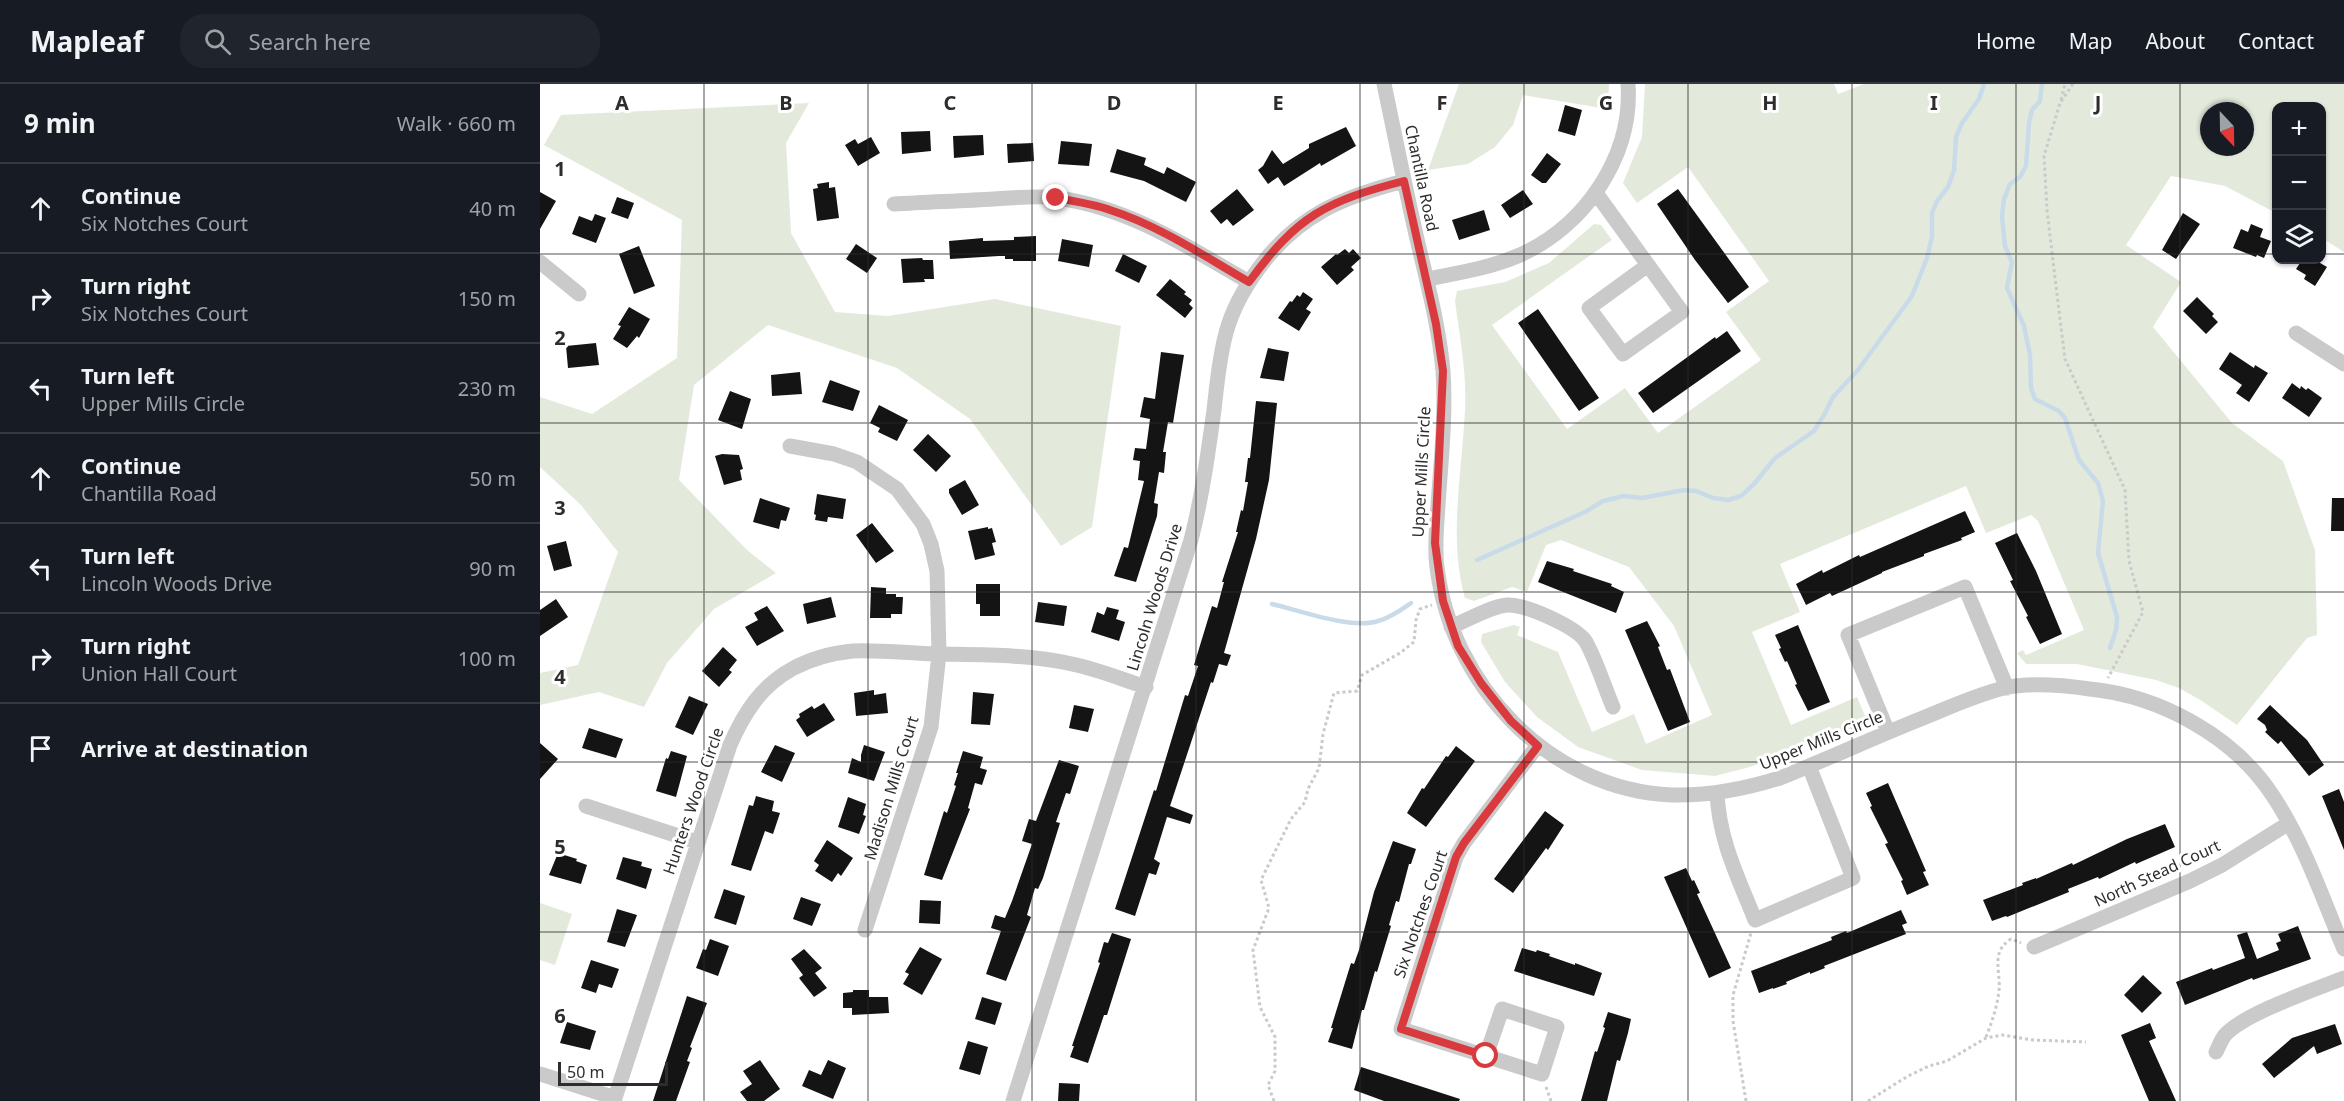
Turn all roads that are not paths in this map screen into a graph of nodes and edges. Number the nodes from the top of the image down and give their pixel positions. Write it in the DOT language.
graph roads {
  1 [pos="1384,84"];
  2 [pos="1628,84"];
  3 [pos="1404,181"];
  4 [pos="1596,193"];
  5 [pos="894,204"];
  6 [pos="540,262"];
  7 [pos="1648,265"];
  8 [pos="1427,279"];
  9 [pos="1249,282"];
  10 [pos="579,294"];
  11 [pos="2296,333"];
  12 [pos="2344,364"];
  13 [pos="790,446"];
  14 [pos="1451,627"];
  15 [pos="939,654"];
  16 [pos="1146,687"];
  17 [pos="2007,688"];
  18 [pos="1613,707"];
  19 [pos="1888,732"];
  20 [pos="1538,746"];
  21 [pos="1809,766"];
  22 [pos="1717,793"];
  23 [pos="586,806"];
  24 [pos="2289,823"];
  25 [pos="697,842"];
  26 [pos="865,930"];
  27 [pos="2034,947"];
  28 [pos="2344,948"];
  29 [pos="2344,978"];
  30 [pos="2216,1052"];
  31 [pos="1486,1056"];
  32 [pos="540,1074"];
  33 [pos="614,1099"];
  34 [pos="1013,1101"];
  1 -- 3 [label="street, Chantilla Road"];
  2 -- 4 [label="street"];
  3 -- 8 [label="street, Chantilla Road"];
  3 -- 9 [label="street, Lincoln Woods Drive"];
  4 -- 7 [label="street"];
  4 -- 8 [label="street"];
  5 -- 9 [label="street"];
  6 -- 10 [label="street"];
  7 -- 7 [label="street"];
  8 -- 14 [label="street, Upper Mills Circle"];
  9 -- 16 [label="street, Lincoln Woods Drive"];
  11 -- 12 [label="street"];
  13 -- 15 [label="street, Madison Mills Court"];
  14 -- 18 [label="street"];
  14 -- 20 [label="street, Upper Mills Circle"];
  15 -- 16 [label="street, Hunters Wood Circle"];
  15 -- 25 [label="street, Hunters Wood Circle"];
  15 -- 26 [label="street, Madison Mills Court"];
  16 -- 34 [label="street, Lincoln Woods Drive"];
  17 -- 19 [label="street, Upper Mills Circle"];
  17 -- 19 [label="street"];
  17 -- 24 [label="street, Upper Mills Circle"];
  19 -- 21 [label="street, Upper Mills Circle"];
  20 -- 22 [label="street, Upper Mills Circle"];
  20 -- 31 [label="street, Six Notches Court"];
  21 -- 22 [label="street, Upper Mills Circle"];
  21 -- 22 [label="street"];
  23 -- 25 [label="street"];
  24 -- 27 [label="street, North Stead Court"];
  24 -- 28 [label="street, Upper Mills Circle"];
  25 -- 33 [label="street, Hunters Wood Circle"];
  29 -- 30 [label="street"];
  31 -- 31 [label="street, Six Notches Court"];
  32 -- 33 [label="street"];
}
